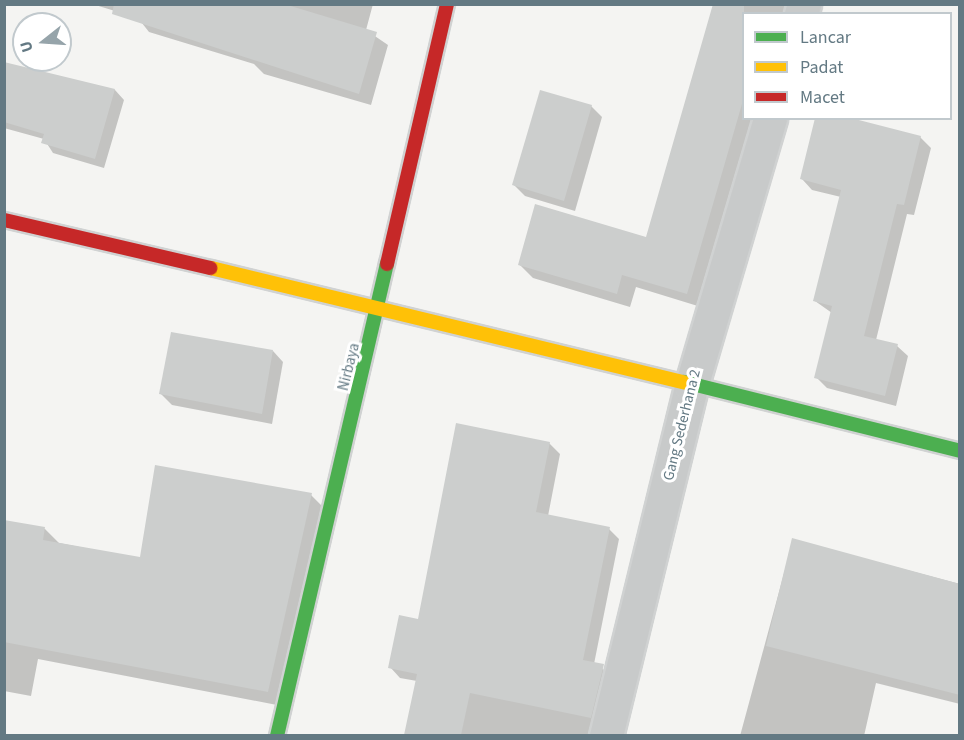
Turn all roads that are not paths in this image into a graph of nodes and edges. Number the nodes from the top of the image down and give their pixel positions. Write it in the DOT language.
graph roads {
  1 [pos="447,4"];
  2 [pos="769,120"];
  3 [pos="4,220"];
  4 [pos="381,307"];
  5 [pos="691,387"];
  6 [pos="960,451"];
  7 [pos="277,735"];
  8 [pos="606,735"];
  1 -- 4 [label="street, Nirbaya"];
  2 -- 5 [label="street, Gang Sederhana 2"];
  3 -- 4 [label="street"];
  4 -- 5 [label="street"];
  4 -- 7 [label="street, Nirbaya"];
  5 -- 6 [label="street"];
  5 -- 8 [label="street, Gang Sederhana 2"];
}
